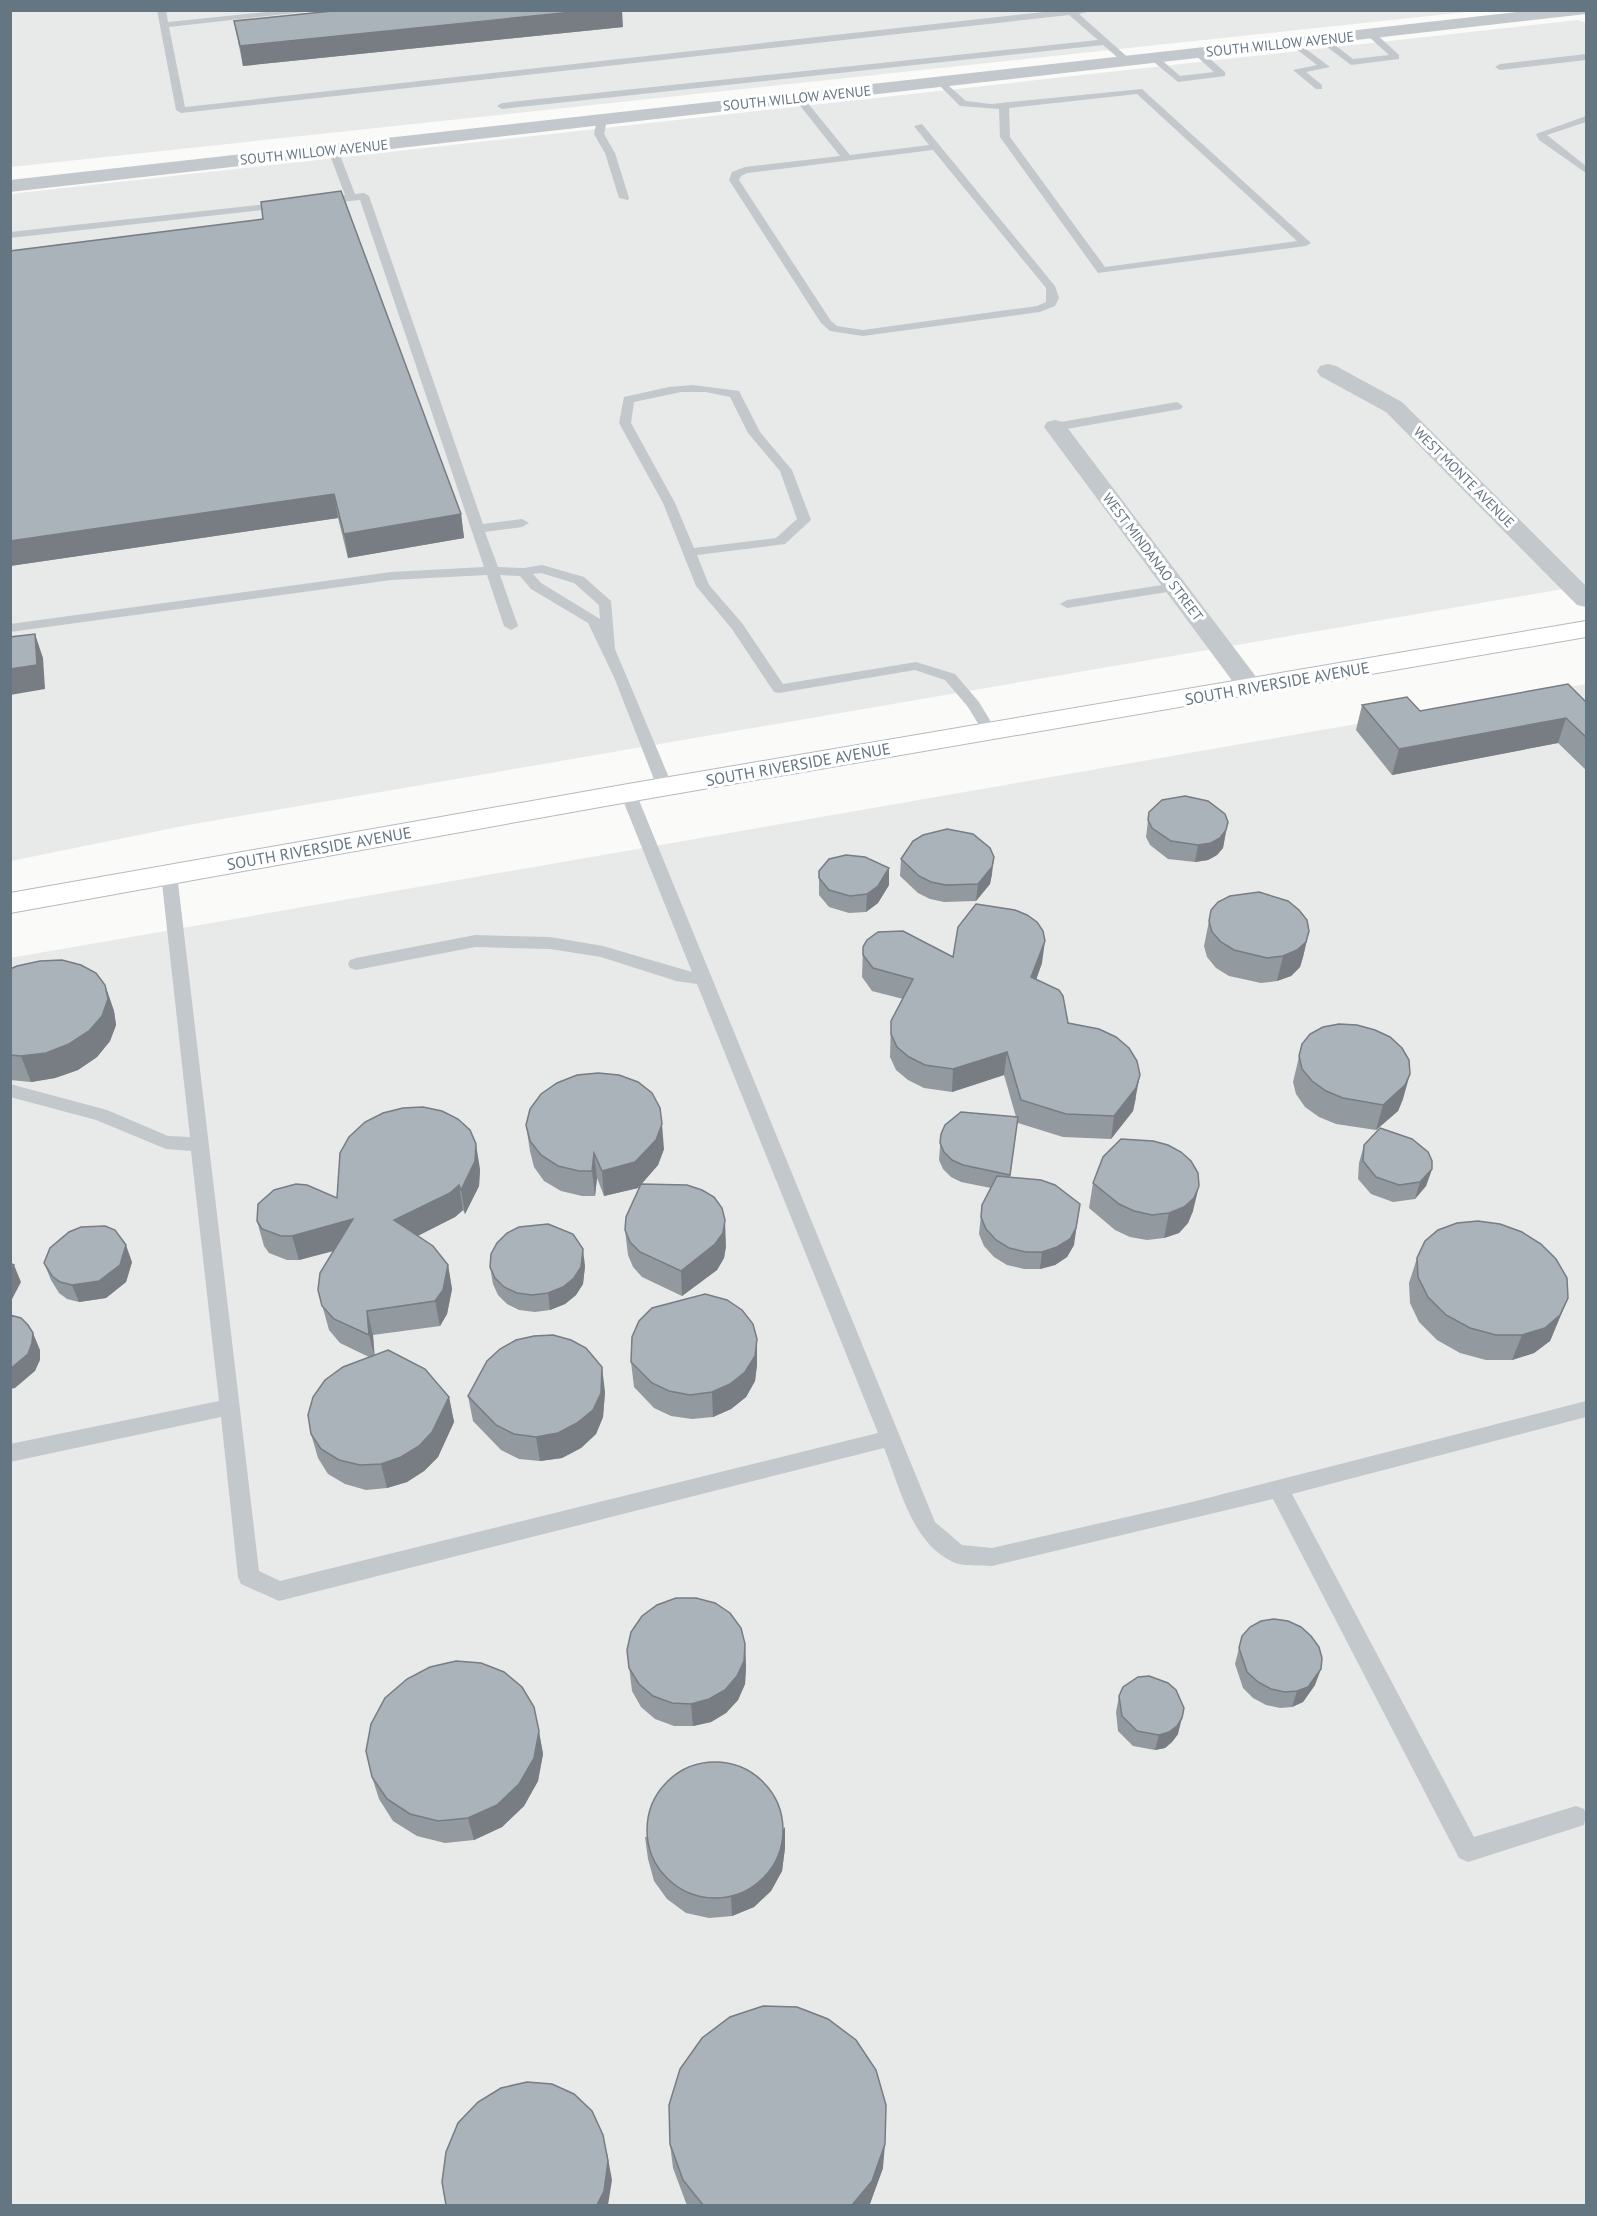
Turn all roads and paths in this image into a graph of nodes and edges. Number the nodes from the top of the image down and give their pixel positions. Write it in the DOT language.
graph roads {
  1 [pos="161,10"];
  2 [pos="318,10"];
  3 [pos="1090,10"];
  4 [pos="1584,10"];
  5 [pos="1071,12"];
  6 [pos="164,25"];
  7 [pos="1371,34"];
  8 [pos="1323,39"];
  9 [pos="1105,42"];
  10 [pos="1294,43"];
  11 [pos="1198,53"];
  12 [pos="1587,57"];
  13 [pos="1154,58"];
  14 [pos="1127,61"];
  15 [pos="1500,68"];
  16 [pos="941,82"];
  17 [pos="1319,87"];
  18 [pos="799,98"];
  19 [pos="502,106"];
  20 [pos="1004,106"];
  21 [pos="1587,119"];
  22 [pos="602,120"];
  23 [pos="919,126"];
  24 [pos="934,147"];
  25 [pos="333,150"];
  26 [pos="847,158"];
  27 [pos="1587,170"];
  28 [pos="10,186"];
  29 [pos="351,198"];
  30 [pos="624,198"];
  31 [pos="10,235"];
  32 [pos="1328,371"];
  33 [pos="1177,406"];
  34 [pos="1055,427"];
  35 [pos="522,523"];
  36 [pos="476,529"];
  37 [pos="688,552"];
  38 [pos="491,570"];
  39 [pos="524,572"];
  40 [pos="1175,587"];
  41 [pos="1587,600"];
  42 [pos="1067,604"];
  43 [pos="511,626"];
  44 [pos="10,628"];
  45 [pos="1587,629"];
  46 [pos="608,649"];
  47 [pos="1251,688"];
  48 [pos="990,732"];
  49 [pos="665,787"];
  50 [pos="628,793"];
  51 [pos="170,874"];
  52 [pos="10,903"];
  53 [pos="356,964"];
  54 [pos="703,979"];
  55 [pos="10,1090"];
  56 [pos="200,1145"];
  57 [pos="229,1407"];
  58 [pos="1587,1409"];
  59 [pos="891,1438"];
  60 [pos="10,1453"];
  61 [pos="1278,1488"];
  62 [pos="1576,1817"];
  1 -- 6 [label="lane"];
  2 -- 6 [label="lane"];
  3 -- 5 [label="lane"];
  4 -- 7 [label="street, SOUTH WILLOW AVENUE"];
  5 -- 6 [label="lane"];
  5 -- 9 [label="lane"];
  7 -- 8 [label="street, SOUTH WILLOW AVENUE"];
  7 -- 8 [label="lane"];
  8 -- 10 [label="street, SOUTH WILLOW AVENUE"];
  9 -- 14 [label="lane"];
  9 -- 19 [label="lane"];
  10 -- 11 [label="street, SOUTH WILLOW AVENUE"];
  10 -- 17 [label="lane"];
  11 -- 13 [label="street, SOUTH WILLOW AVENUE"];
  11 -- 13 [label="lane"];
  12 -- 15 [label="lane"];
  13 -- 14 [label="street, SOUTH WILLOW AVENUE"];
  14 -- 16 [label="street, SOUTH WILLOW AVENUE"];
  16 -- 18 [label="street, SOUTH WILLOW AVENUE"];
  16 -- 20 [label="lane"];
  18 -- 22 [label="street, SOUTH WILLOW AVENUE"];
  18 -- 26 [label="lane"];
  20 -- 20 [label="lane"];
  21 -- 27 [label="lane"];
  22 -- 25 [label="street, SOUTH WILLOW AVENUE"];
  22 -- 30 [label="lane"];
  23 -- 24 [label="lane"];
  24 -- 26 [label="lane"];
  24 -- 26 [label="lane"];
  25 -- 28 [label="street, SOUTH WILLOW AVENUE"];
  25 -- 29 [label="lane"];
  29 -- 31 [label="lane"];
  29 -- 36 [label="lane"];
  32 -- 41 [label="street, WEST MONTE AVENUE"];
  33 -- 34 [label="lane"];
  34 -- 40 [label="street, WEST MINDANAO STREET"];
  35 -- 36 [label="lane"];
  36 -- 38 [label="lane"];
  37 -- 37 [label="lane"];
  37 -- 48 [label="lane"];
  38 -- 39 [label="lane"];
  38 -- 43 [label="lane"];
  38 -- 44 [label="lane"];
  39 -- 46 [label="lane"];
  39 -- 46 [label="lane"];
  40 -- 42 [label="lane"];
  40 -- 47 [label="street, WEST MINDANAO STREET"];
  45 -- 47 [label="main road, SOUTH RIVERSIDE AVENUE"];
  46 -- 49 [label="lane"];
  47 -- 48 [label="main road, SOUTH RIVERSIDE AVENUE"];
  48 -- 49 [label="main road, SOUTH RIVERSIDE AVENUE"];
  49 -- 50 [label="main road, SOUTH RIVERSIDE AVENUE"];
  50 -- 51 [label="main road, SOUTH RIVERSIDE AVENUE"];
  50 -- 54 [label="lane"];
  51 -- 52 [label="main road, SOUTH RIVERSIDE AVENUE"];
  51 -- 56 [label="lane"];
  53 -- 54 [label="lane"];
  54 -- 59 [label="lane"];
  55 -- 56 [label="lane"];
  56 -- 57 [label="lane"];
  57 -- 59 [label="lane"];
  57 -- 60 [label="lane"];
  58 -- 61 [label="lane"];
  59 -- 61 [label="lane"];
  61 -- 62 [label="lane"];
}
